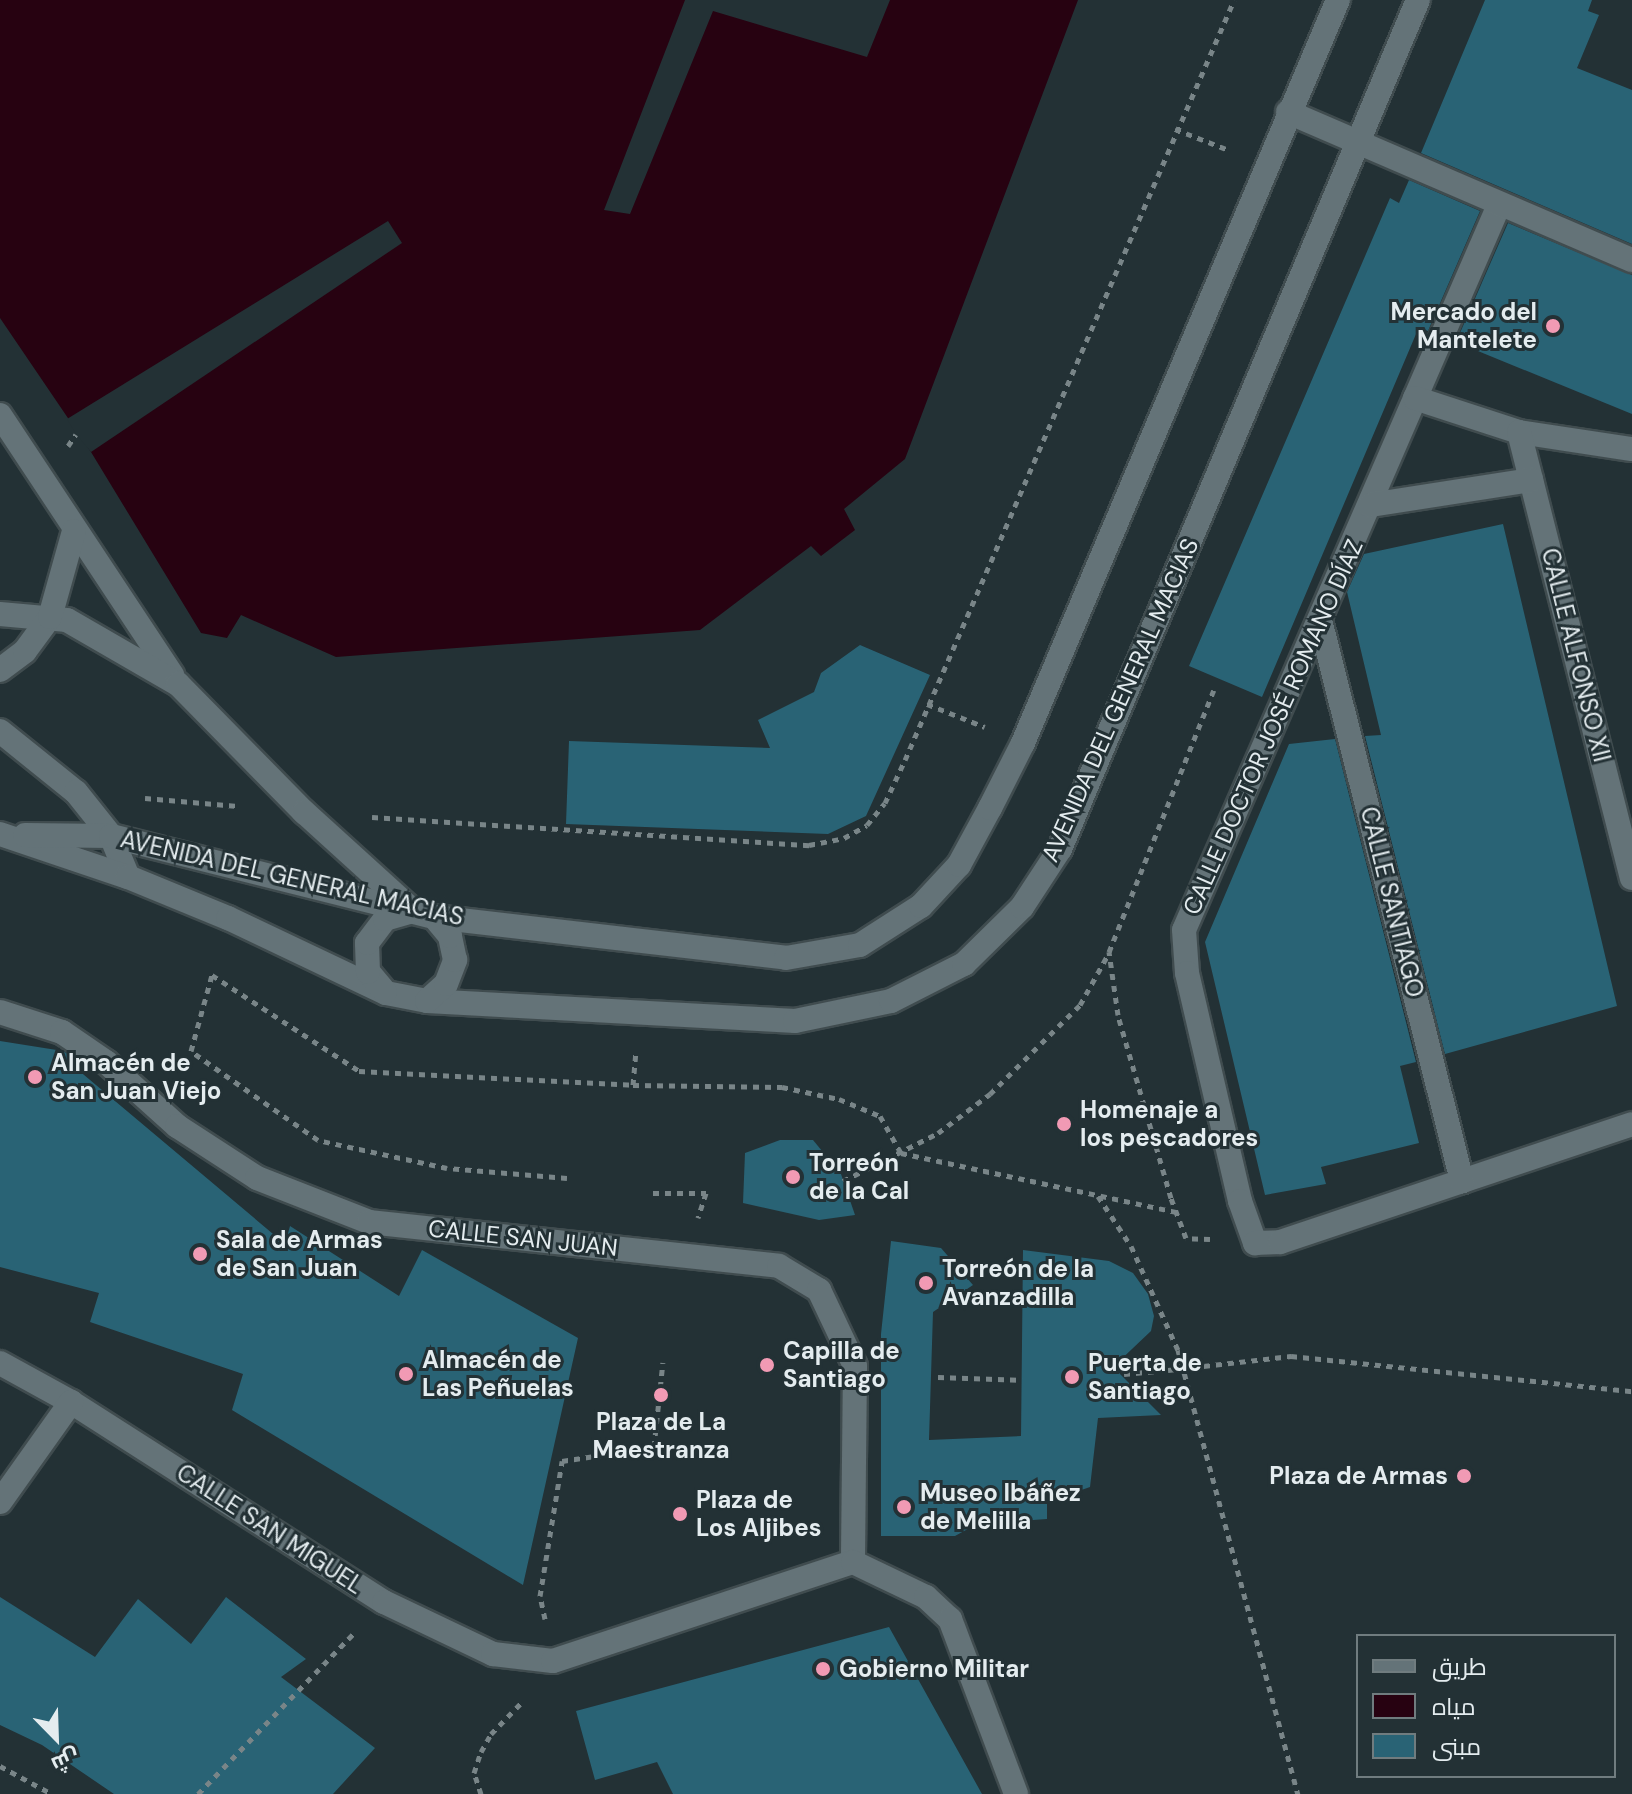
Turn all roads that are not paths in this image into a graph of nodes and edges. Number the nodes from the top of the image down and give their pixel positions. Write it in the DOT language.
graph roads {
  1 [pos="1338,0"];
  2 [pos="1418,0"];
  3 [pos="1288,112"];
  4 [pos="1359,143"];
  5 [pos="1499,205"];
  6 [pos="1632,260"];
  7 [pos="1415,398"];
  8 [pos="0,415"];
  9 [pos="1519,432"];
  10 [pos="8,433"];
  11 [pos="1632,449"];
  12 [pos="1531,480"];
  13 [pos="1370,505"];
  14 [pos="74,531"];
  15 [pos="0,614"];
  16 [pos="50,617"];
  17 [pos="1321,624"];
  18 [pos="0,670"];
  19 [pos="178,684"];
  20 [pos="0,731"];
  21 [pos="2,835"];
  22 [pos="111,836"];
  23 [pos="128,877"];
  24 [pos="1632,878"];
  25 [pos="423,914"];
  26 [pos="386,993"];
  27 [pos="427,1001"];
  28 [pos="0,1012"];
  29 [pos="1632,1124"];
  30 [pos="1462,1181"];
  31 [pos="0,1363"];
  32 [pos="71,1402"];
  33 [pos="0,1502"];
  34 [pos="853,1562"];
  35 [pos="1016,1794"];
  1 -- 3 [label="street, AVENIDA DEL GENERAL MACIAS"];
  2 -- 4 [label="street, AVENIDA DEL GENERAL MACIAS"];
  3 -- 4 [label="street"];
  3 -- 25 [label="street, AVENIDA DEL GENERAL MACIAS"];
  4 -- 5 [label="street"];
  4 -- 27 [label="street, AVENIDA DEL GENERAL MACIAS"];
  5 -- 6 [label="street"];
  5 -- 7 [label="street, CALLE DOCTOR JOSÉ ROMANO DÍAZ"];
  7 -- 9 [label="street"];
  7 -- 13 [label="street, CALLE DOCTOR JOSÉ ROMANO DÍAZ"];
  8 -- 10 [label="street"];
  9 -- 11 [label="street"];
  9 -- 12 [label="street, CALLE ALFONSO XII"];
  10 -- 14 [label="street"];
  12 -- 13 [label="street"];
  12 -- 24 [label="street, CALLE ALFONSO XII"];
  13 -- 17 [label="street, CALLE DOCTOR JOSÉ ROMANO DÍAZ"];
  14 -- 16 [label="street"];
  14 -- 19 [label="street"];
  15 -- 16 [label="street"];
  16 -- 18 [label="street"];
  16 -- 19 [label="street"];
  17 -- 30 [label="street, CALLE SANTIAGO"];
  17 -- 30 [label="street, CALLE DOCTOR JOSÉ ROMANO DÍAZ"];
  19 -- 25 [label="street"];
  20 -- 22 [label="street"];
  21 -- 22 [label="street, AVENIDA DEL GENERAL MACIAS"];
  21 -- 23 [label="street, AVENIDA DEL GENERAL MACIAS"];
  22 -- 23 [label="street"];
  22 -- 25 [label="street, AVENIDA DEL GENERAL MACIAS"];
  23 -- 26 [label="street, AVENIDA DEL GENERAL MACIAS"];
  25 -- 26 [label="street"];
  25 -- 27 [label="street"];
  26 -- 27 [label="street, AVENIDA DEL GENERAL MACIAS"];
  28 -- 34 [label="street, CALLE SAN JUAN"];
  29 -- 30 [label="street"];
  31 -- 32 [label="street, CALLE SAN MIGUEL"];
  32 -- 33 [label="street"];
  32 -- 34 [label="street, CALLE SAN MIGUEL"];
  34 -- 35 [label="street"];
}
